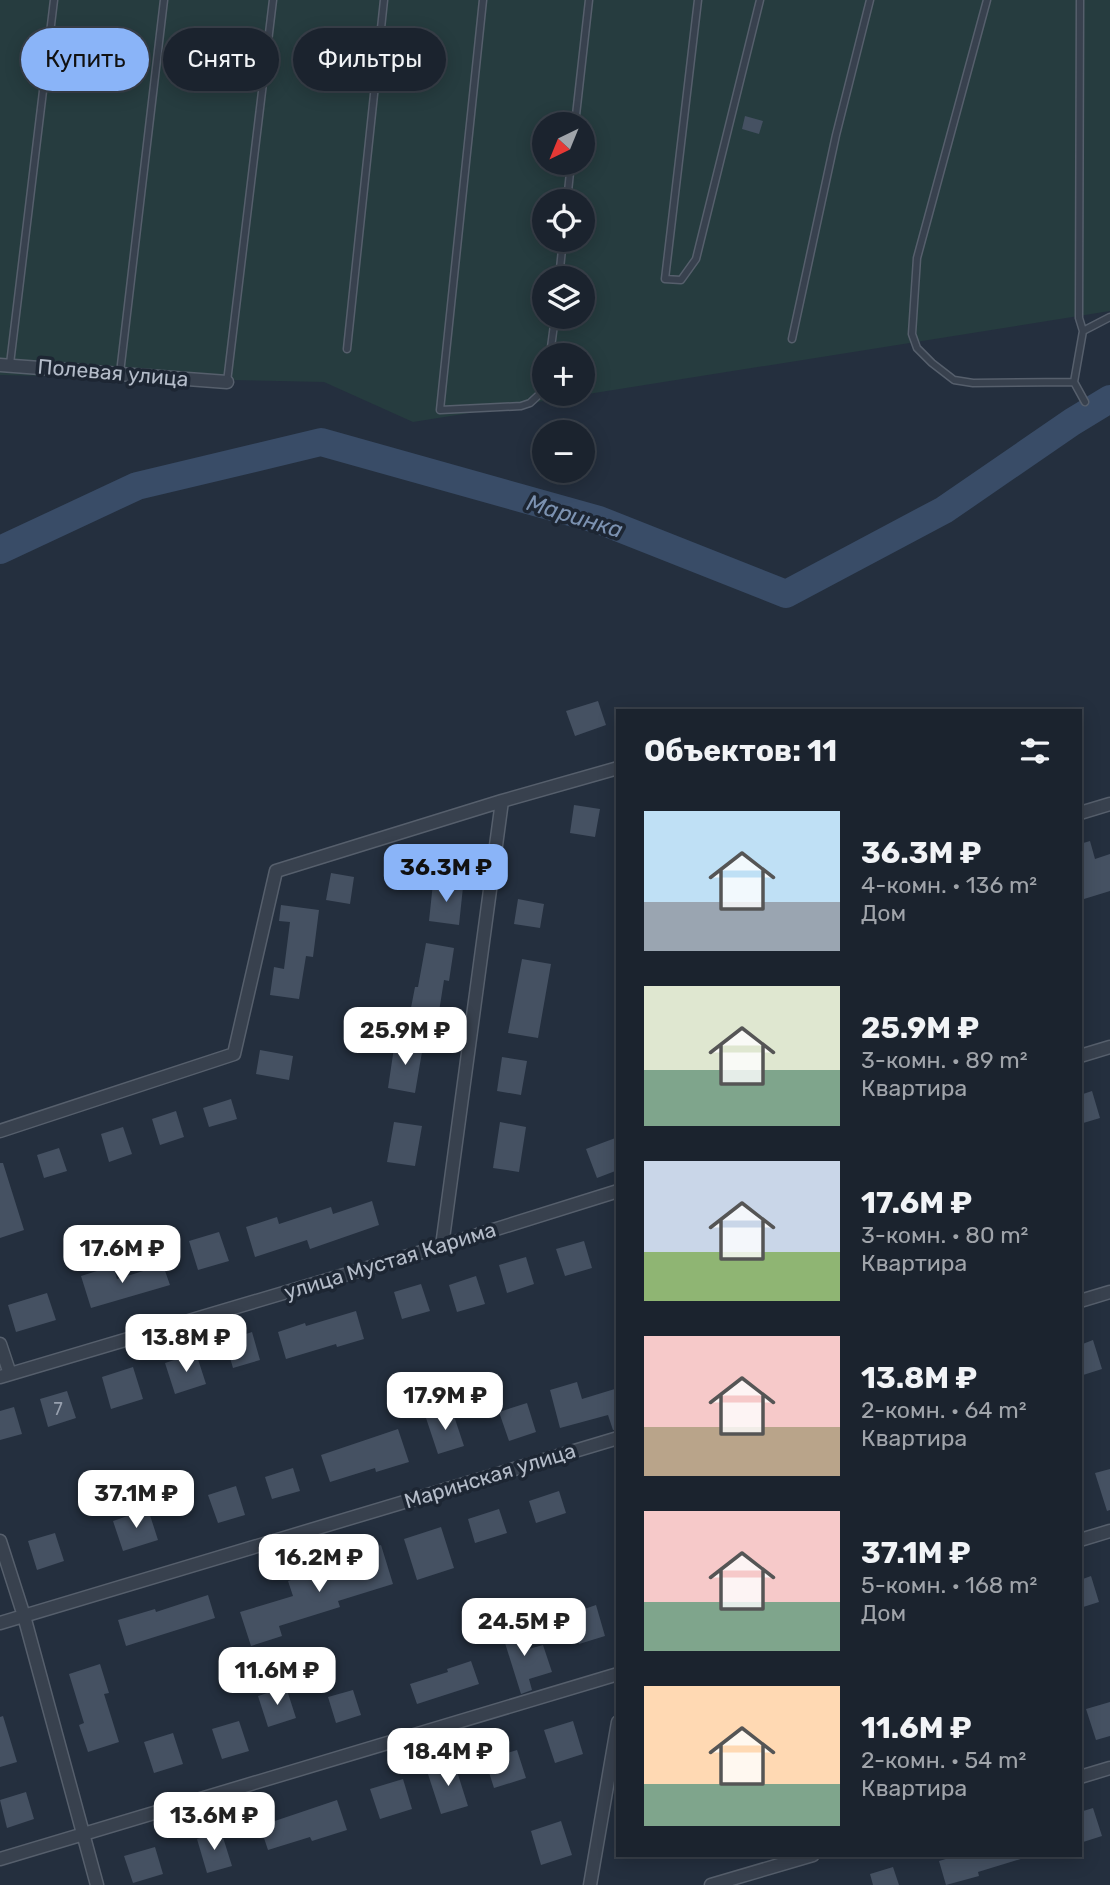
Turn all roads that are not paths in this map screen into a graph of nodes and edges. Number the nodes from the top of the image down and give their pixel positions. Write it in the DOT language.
graph roads {
  1 [pos="54,0"];
  2 [pos="164,0"];
  3 [pos="272,0"];
  4 [pos="384,0"];
  5 [pos="484,0"];
  6 [pos="589,0"];
  7 [pos="698,0"];
  8 [pos="760,0"];
  9 [pos="870,0"];
  10 [pos="986,0"];
  11 [pos="1080,0"];
  12 [pos="576,112"];
  13 [pos="1110,317"];
  14 [pos="1083,331"];
  15 [pos="792,339"];
  16 [pos="347,349"];
  17 [pos="5,365"];
  18 [pos="120,375"];
  19 [pos="227,382"];
  20 [pos="1074,382"];
  21 [pos="532,401"];
  22 [pos="1086,401"];
  23 [pos="616,769"];
  24 [pos="502,801"];
  25 [pos="1110,804"];
  26 [pos="1082,812"];
  27 [pos="1110,1047"];
  28 [pos="1082,1055"];
  29 [pos="0,1131"];
  30 [pos="616,1192"];
  31 [pos="442,1246"];
  32 [pos="1110,1292"];
  33 [pos="1082,1300"];
  34 [pos="0,1344"];
  35 [pos="5,1375"];
  36 [pos="616,1439"];
  37 [pos="1110,1531"];
  38 [pos="1082,1538"];
  39 [pos="0,1541"];
  40 [pos="24,1616"];
  41 [pos="0,1623"];
  42 [pos="616,1675"];
  43 [pos="616,1734"];
  44 [pos="1110,1768"];
  45 [pos="1082,1776"];
  46 [pos="82,1833"];
  47 [pos="806,1857"];
  48 [pos="0,1859"];
  49 [pos="97,1885"];
  50 [pos="590,1885"];
  51 [pos="711,1885"];
  1 -- 17 [label="lane"];
  2 -- 18 [label="lane"];
  3 -- 19 [label="lane"];
  4 -- 16 [label="lane"];
  5 -- 21 [label="lane"];
  6 -- 12 [label="lane"];
  7 -- 8 [label="lane"];
  9 -- 15 [label="lane"];
  10 -- 20 [label="lane"];
  11 -- 14 [label="lane"];
  13 -- 14 [label="lane"];
  14 -- 20 [label="lane"];
  17 -- 18 [label="street, Полевая улица"];
  18 -- 19 [label="street, Полевая улица"];
  20 -- 22 [label="lane"];
  23 -- 24 [label="street"];
  24 -- 29 [label="street"];
  24 -- 31 [label="street"];
  25 -- 26 [label="street"];
  27 -- 28 [label="street"];
  30 -- 31 [label="street, улица Мустая Карима"];
  31 -- 35 [label="street, улица Мустая Карима"];
  32 -- 33 [label="street"];
  34 -- 35 [label="street"];
  36 -- 40 [label="street, Маринская улица"];
  37 -- 38 [label="street"];
  39 -- 40 [label="street"];
  40 -- 41 [label="street, Маринская улица"];
  40 -- 46 [label="street"];
  42 -- 46 [label="street"];
  43 -- 50 [label="street"];
  44 -- 45 [label="street"];
  46 -- 48 [label="street"];
  46 -- 49 [label="street"];
  47 -- 51 [label="street"];
}
